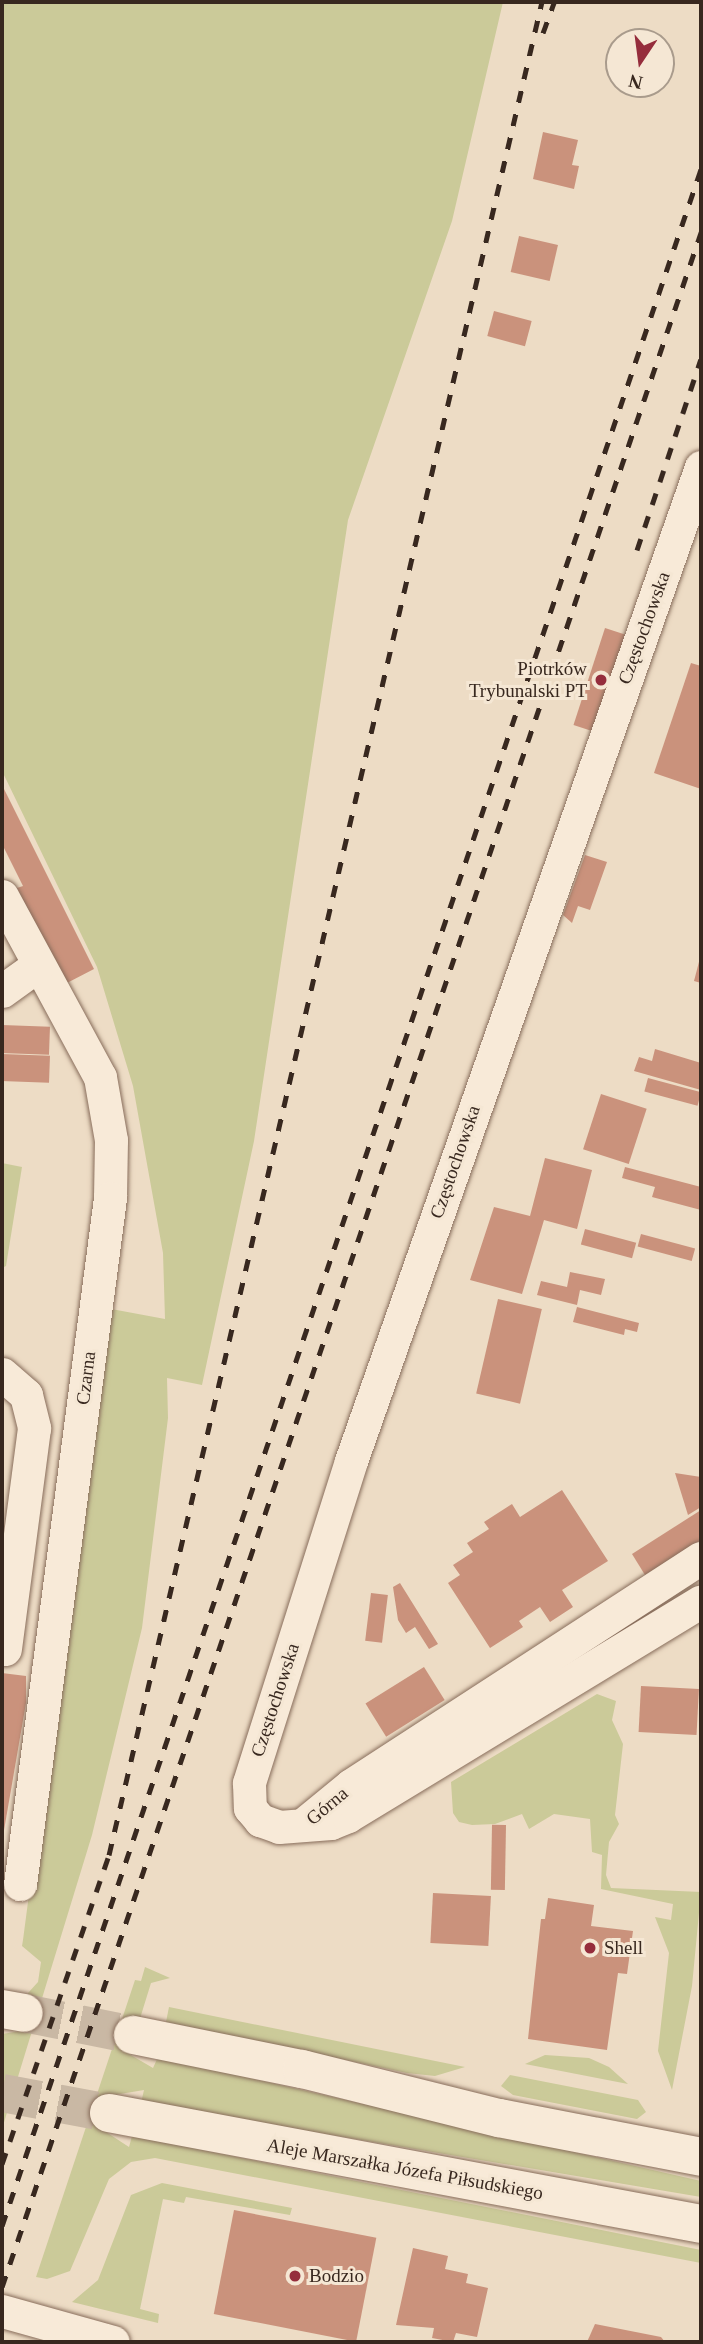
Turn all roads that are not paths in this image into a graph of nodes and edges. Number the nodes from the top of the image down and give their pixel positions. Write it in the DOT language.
graph roads {
  1 [pos="701,467"];
  2 [pos="2,896"];
  3 [pos="38,965"];
  4 [pos="2,990"];
  5 [pos="2,1374"];
  6 [pos="701,1558"];
  7 [pos="701,1601"];
  8 [pos="3,1649"];
  9 [pos="50,1651"];
  10 [pos="301,1826"];
  11 [pos="20,1884"];
  12 [pos="133,2035"];
  13 [pos="109,2113"];
  14 [pos="701,2157"];
  15 [pos="701,2224"];
  16 [pos="2,2311"];
  17 [pos="92,2340"];
  1 -- 10 [label="street, Częstochowska"];
  2 -- 3 [label="street, Czarna"];
  3 -- 4 [label="street"];
  3 -- 9 [label="street, Czarna"];
  5 -- 8 [label="street"];
  6 -- 10 [label="street, Górna"];
  7 -- 10 [label="street, Górna"];
  8 -- 9 [label="street"];
  9 -- 11 [label="street, Czarna"];
  12 -- 14 [label="main road"];
  13 -- 15 [label="main road, Aleje Marszałka Józefa Piłsudskiego"];
  16 -- 17 [label="street"];
}
